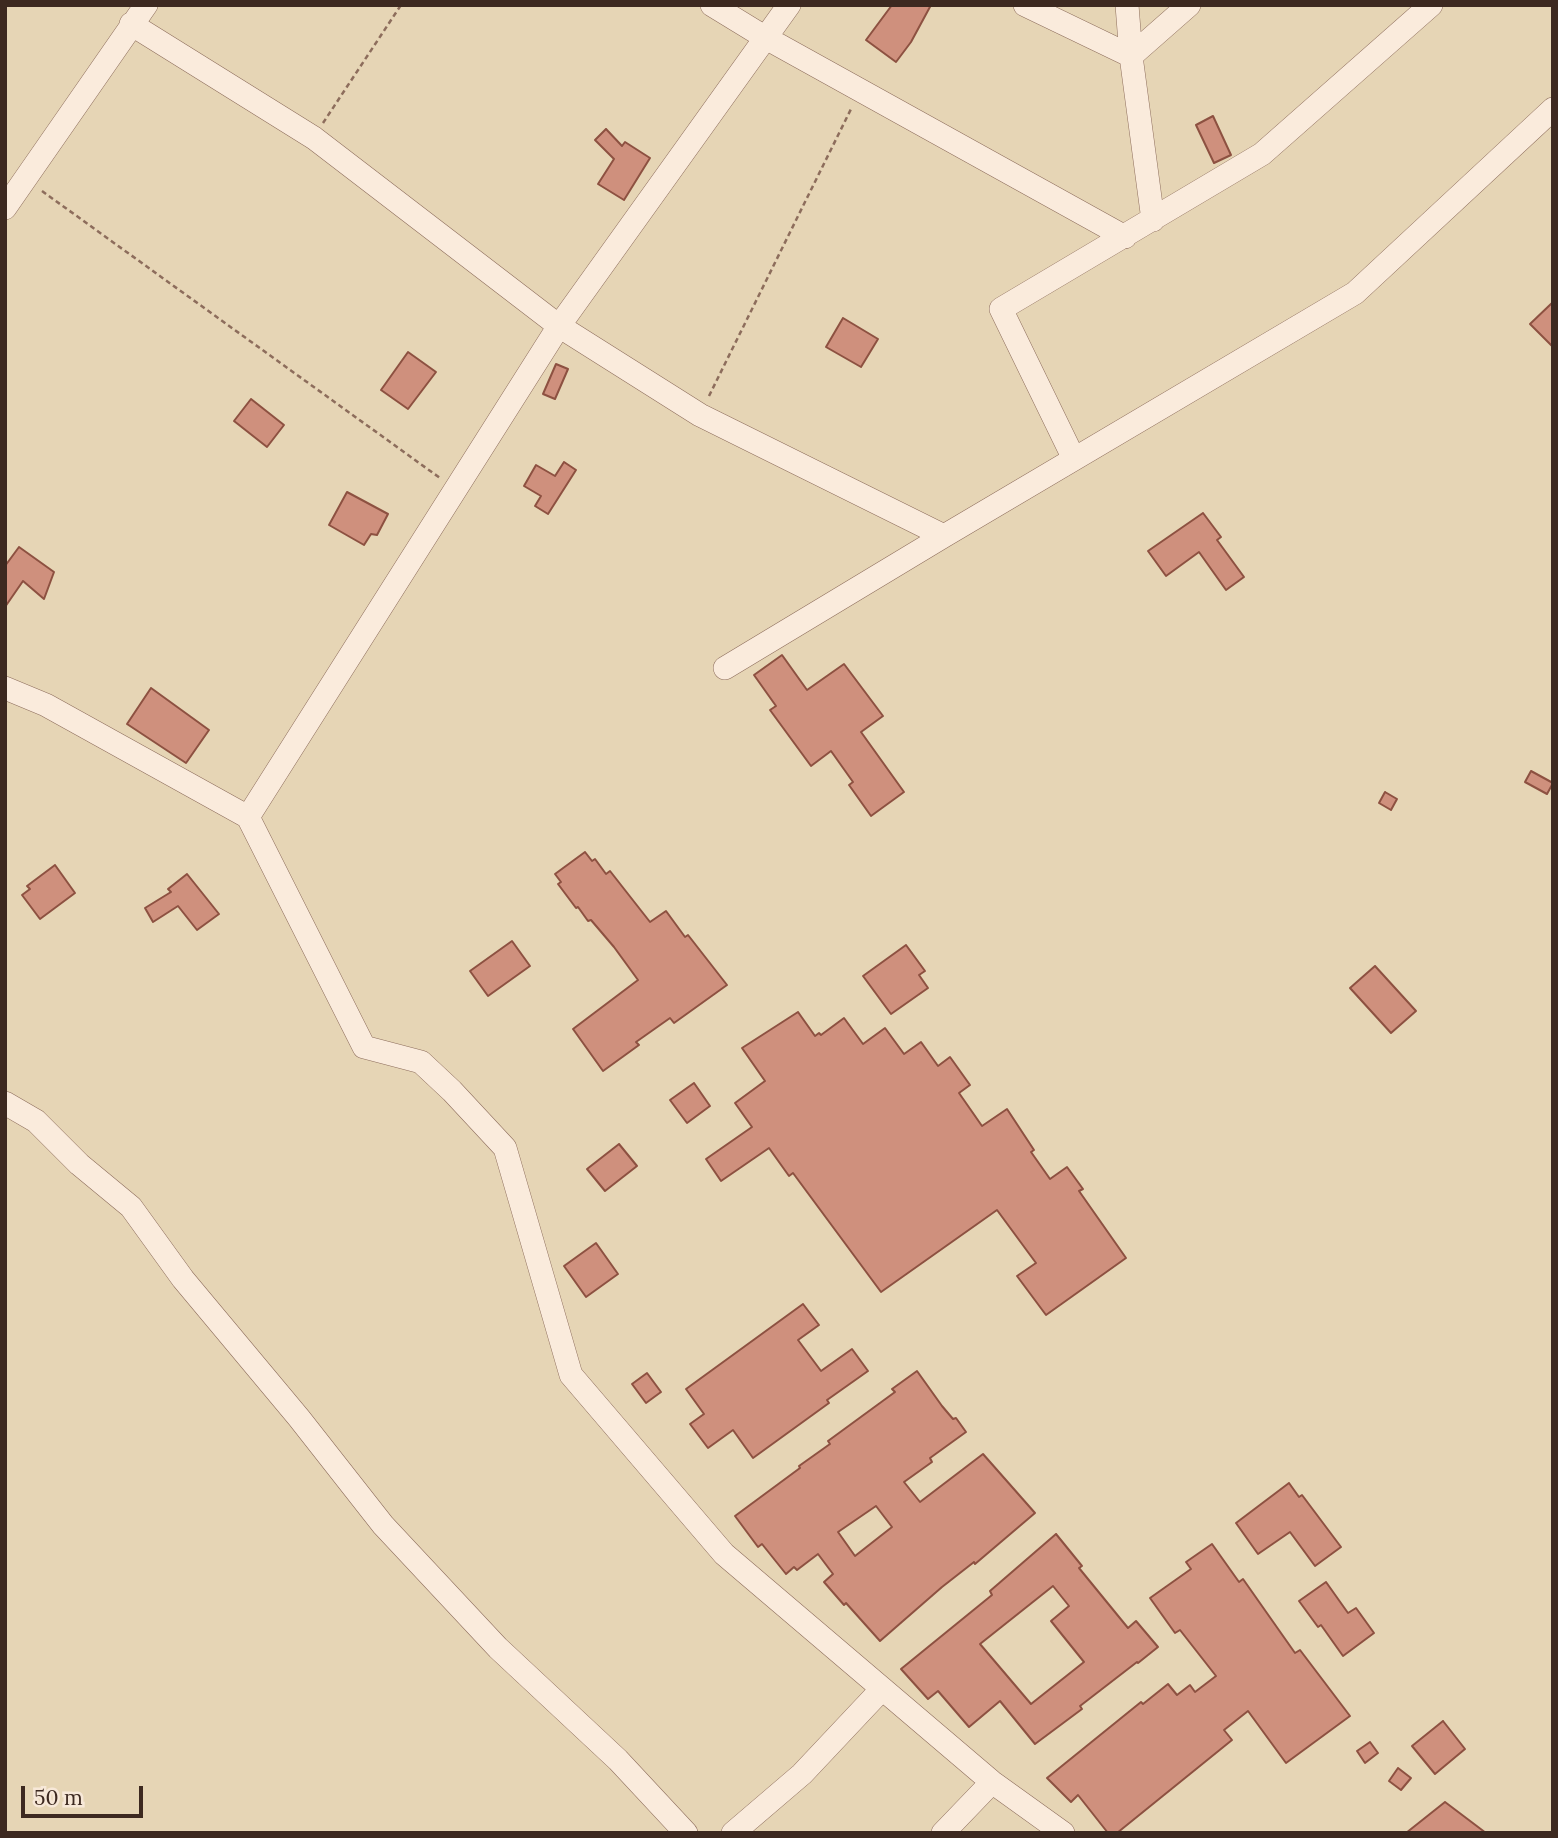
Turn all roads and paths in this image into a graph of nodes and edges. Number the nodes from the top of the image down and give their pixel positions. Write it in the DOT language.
graph roads {
  1 [pos="146,5"];
  2 [pos="401,5"];
  3 [pos="712,5"];
  4 [pos="789,5"];
  5 [pos="1025,5"];
  6 [pos="1127,5"];
  7 [pos="1189,5"];
  8 [pos="1431,5"];
  9 [pos="131,24"];
  10 [pos="766,38"];
  11 [pos="1131,56"];
  12 [pos="860,90"];
  13 [pos="1553,110"];
  14 [pos="314,138"];
  15 [pos="36,187"];
  16 [pos="5,208"];
  17 [pos="1153,220"];
  18 [pos="1125,237"];
  19 [pos="559,326"];
  20 [pos="700,415"];
  21 [pos="1074,459"];
  22 [pos="456,489"];
  23 [pos="944,536"];
  24 [pos="725,668"];
  25 [pos="5,688"];
  26 [pos="248,817"];
  27 [pos="5,1103"];
  28 [pos="882,1689"];
  29 [pos="992,1782"];
  30 [pos="686,1833"];
  31 [pos="733,1833"];
  32 [pos="943,1833"];
  33 [pos="1063,1833"];
  1 -- 9 [label="street"];
  2 -- 14 [label="path"];
  3 -- 10 [label="street"];
  4 -- 10 [label="street"];
  5 -- 11 [label="street"];
  6 -- 11 [label="street"];
  7 -- 11 [label="street"];
  8 -- 17 [label="street"];
  9 -- 14 [label="street"];
  9 -- 16 [label="street"];
  10 -- 12 [label="street"];
  10 -- 19 [label="street"];
  11 -- 17 [label="street"];
  12 -- 18 [label="street"];
  12 -- 20 [label="path"];
  13 -- 21 [label="street"];
  14 -- 19 [label="street"];
  15 -- 22 [label="path"];
  17 -- 18 [label="street"];
  18 -- 21 [label="street"];
  19 -- 20 [label="street"];
  19 -- 22 [label="street"];
  20 -- 23 [label="street"];
  21 -- 23 [label="street"];
  22 -- 26 [label="street"];
  23 -- 24 [label="street"];
  25 -- 26 [label="street"];
  26 -- 28 [label="street"];
  27 -- 30 [label="street"];
  28 -- 29 [label="street"];
  28 -- 31 [label="street"];
  29 -- 32 [label="street"];
  29 -- 33 [label="street"];
}
